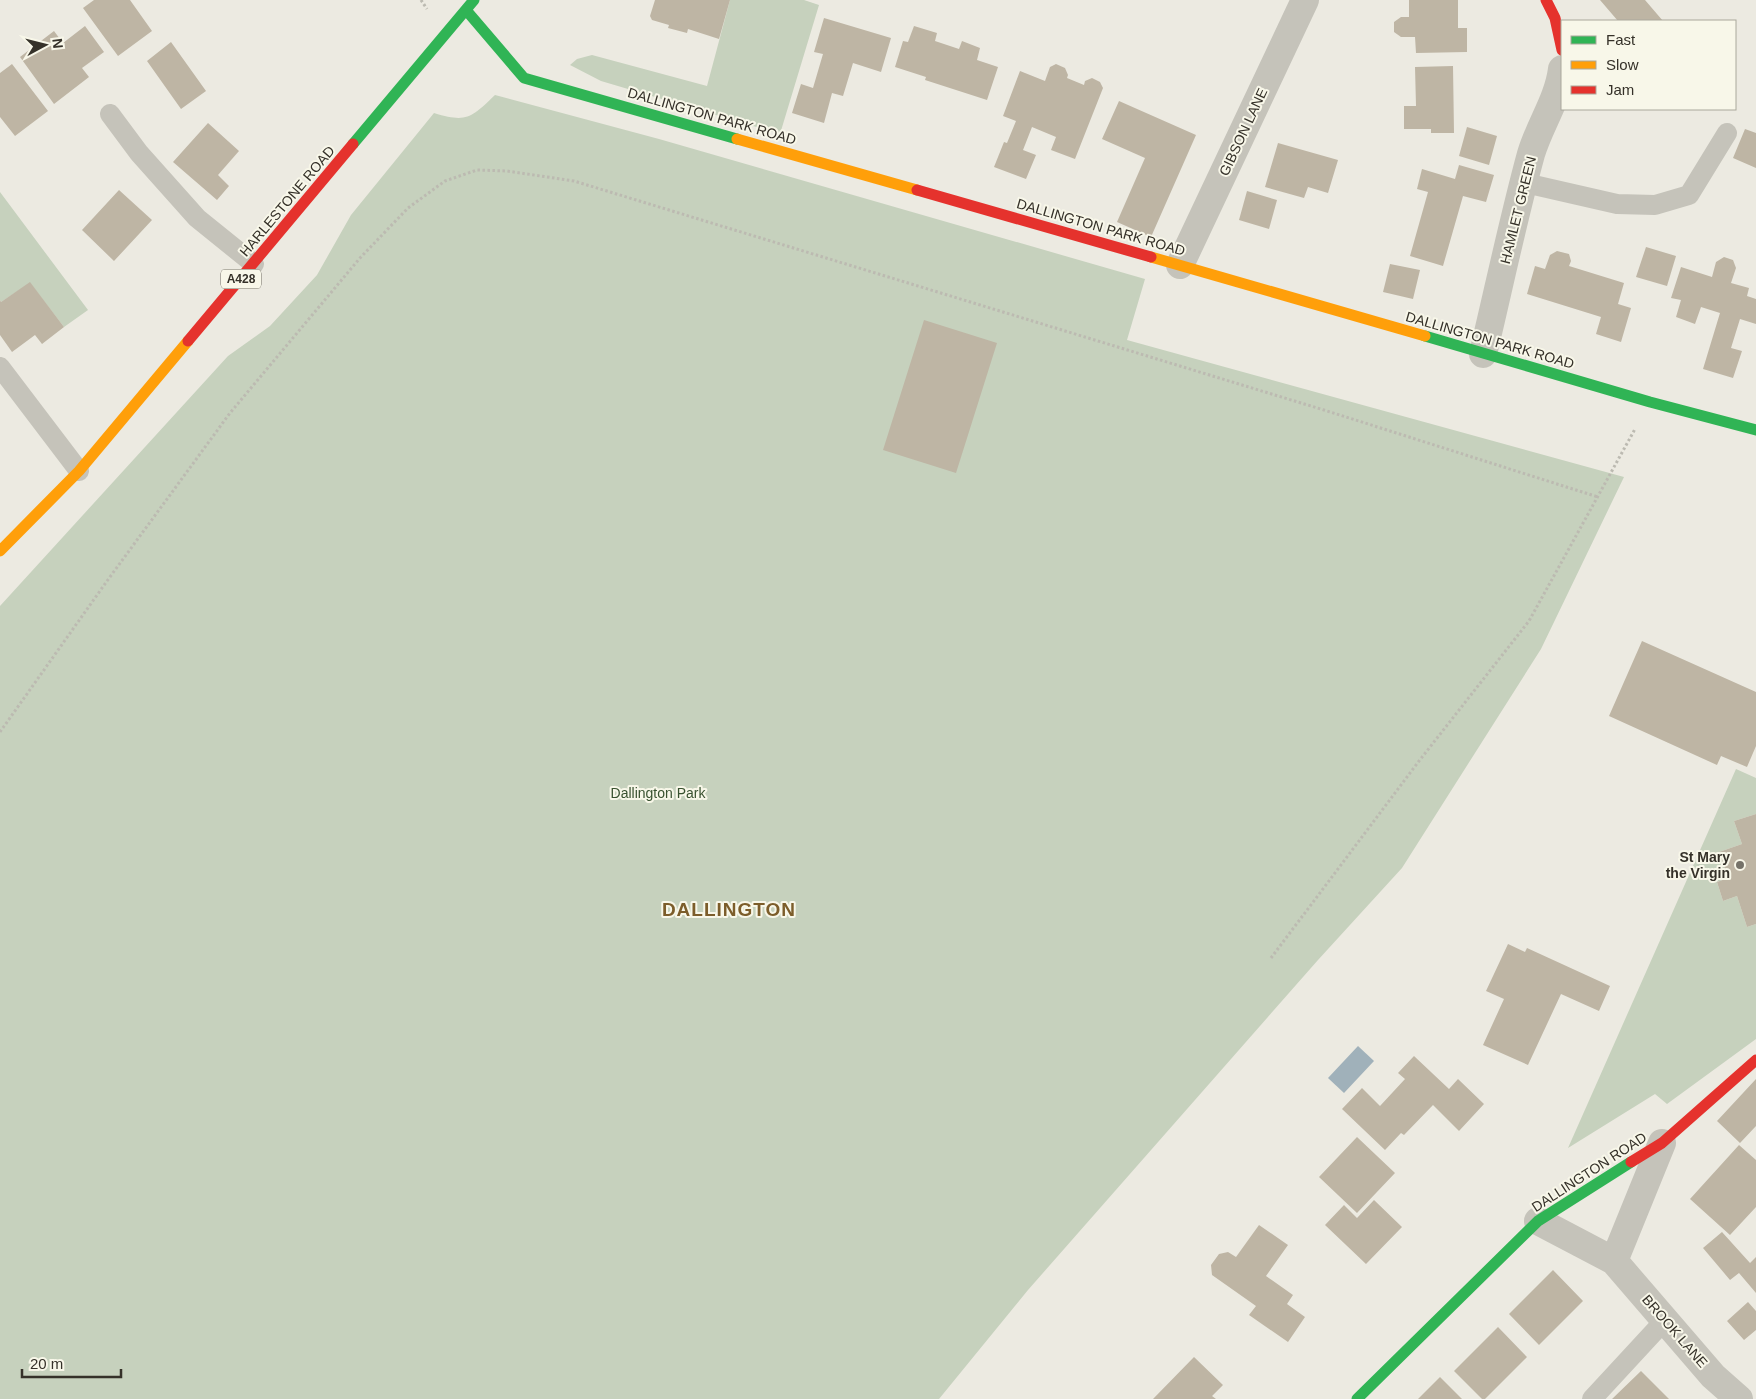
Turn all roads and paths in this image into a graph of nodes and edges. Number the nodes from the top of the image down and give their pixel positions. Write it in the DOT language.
graph roads {
  1 [pos="474,0"];
  2 [pos="1305,0"];
  3 [pos="1546,0"];
  4 [pos="466,10"];
  5 [pos="1561,46"];
  6 [pos="1561,73"];
  7 [pos="110,114"];
  8 [pos="1727,133"];
  9 [pos="1525,183"];
  10 [pos="254,264"];
  11 [pos="1180,265"];
  12 [pos="1483,354"];
  13 [pos="0,367"];
  14 [pos="1650,402"];
  15 [pos="1756,430"];
  16 [pos="80,472"];
  17 [pos="1598,497"];
  18 [pos="0,551"];
  19 [pos="0,732"];
  20 [pos="1271,958"];
  21 [pos="1756,1060"];
  22 [pos="1662,1143"];
  23 [pos="1538,1221"];
  24 [pos="1614,1261"];
  25 [pos="1665,1320"];
  26 [pos="1357,1399"];
  27 [pos="1592,1399"];
  28 [pos="1739,1399"];
  1 -- 4 [label="street, HARLESTONE ROAD / A428"];
  2 -- 11 [label="street, GIBSON LANE"];
  3 -- 5 [label="street"];
  4 -- 10 [label="street, HARLESTONE ROAD / A428"];
  4 -- 11 [label="street, DALLINGTON PARK ROAD"];
  6 -- 9 [label="street, HAMLET GREEN"];
  7 -- 10 [label="lane"];
  8 -- 9 [label="lane"];
  9 -- 12 [label="street, HAMLET GREEN"];
  10 -- 16 [label="street, HARLESTONE ROAD / A428"];
  11 -- 12 [label="street, DALLINGTON PARK ROAD"];
  12 -- 14 [label="street, DALLINGTON PARK ROAD"];
  13 -- 16 [label="lane"];
  14 -- 15 [label="street, DALLINGTON PARK ROAD"];
  14 -- 17 [label="path"];
  16 -- 18 [label="street, HARLESTONE ROAD / A428"];
  17 -- 19 [label="path"];
  17 -- 20 [label="path"];
  21 -- 22 [label="street, DALLINGTON ROAD"];
  22 -- 23 [label="street, DALLINGTON ROAD"];
  22 -- 24 [label="street"];
  23 -- 24 [label="street, BROOK LANE"];
  23 -- 26 [label="street, DALLINGTON ROAD"];
  24 -- 25 [label="street, BROOK LANE"];
  25 -- 27 [label="lane"];
  25 -- 28 [label="street, BROOK LANE"];
}
